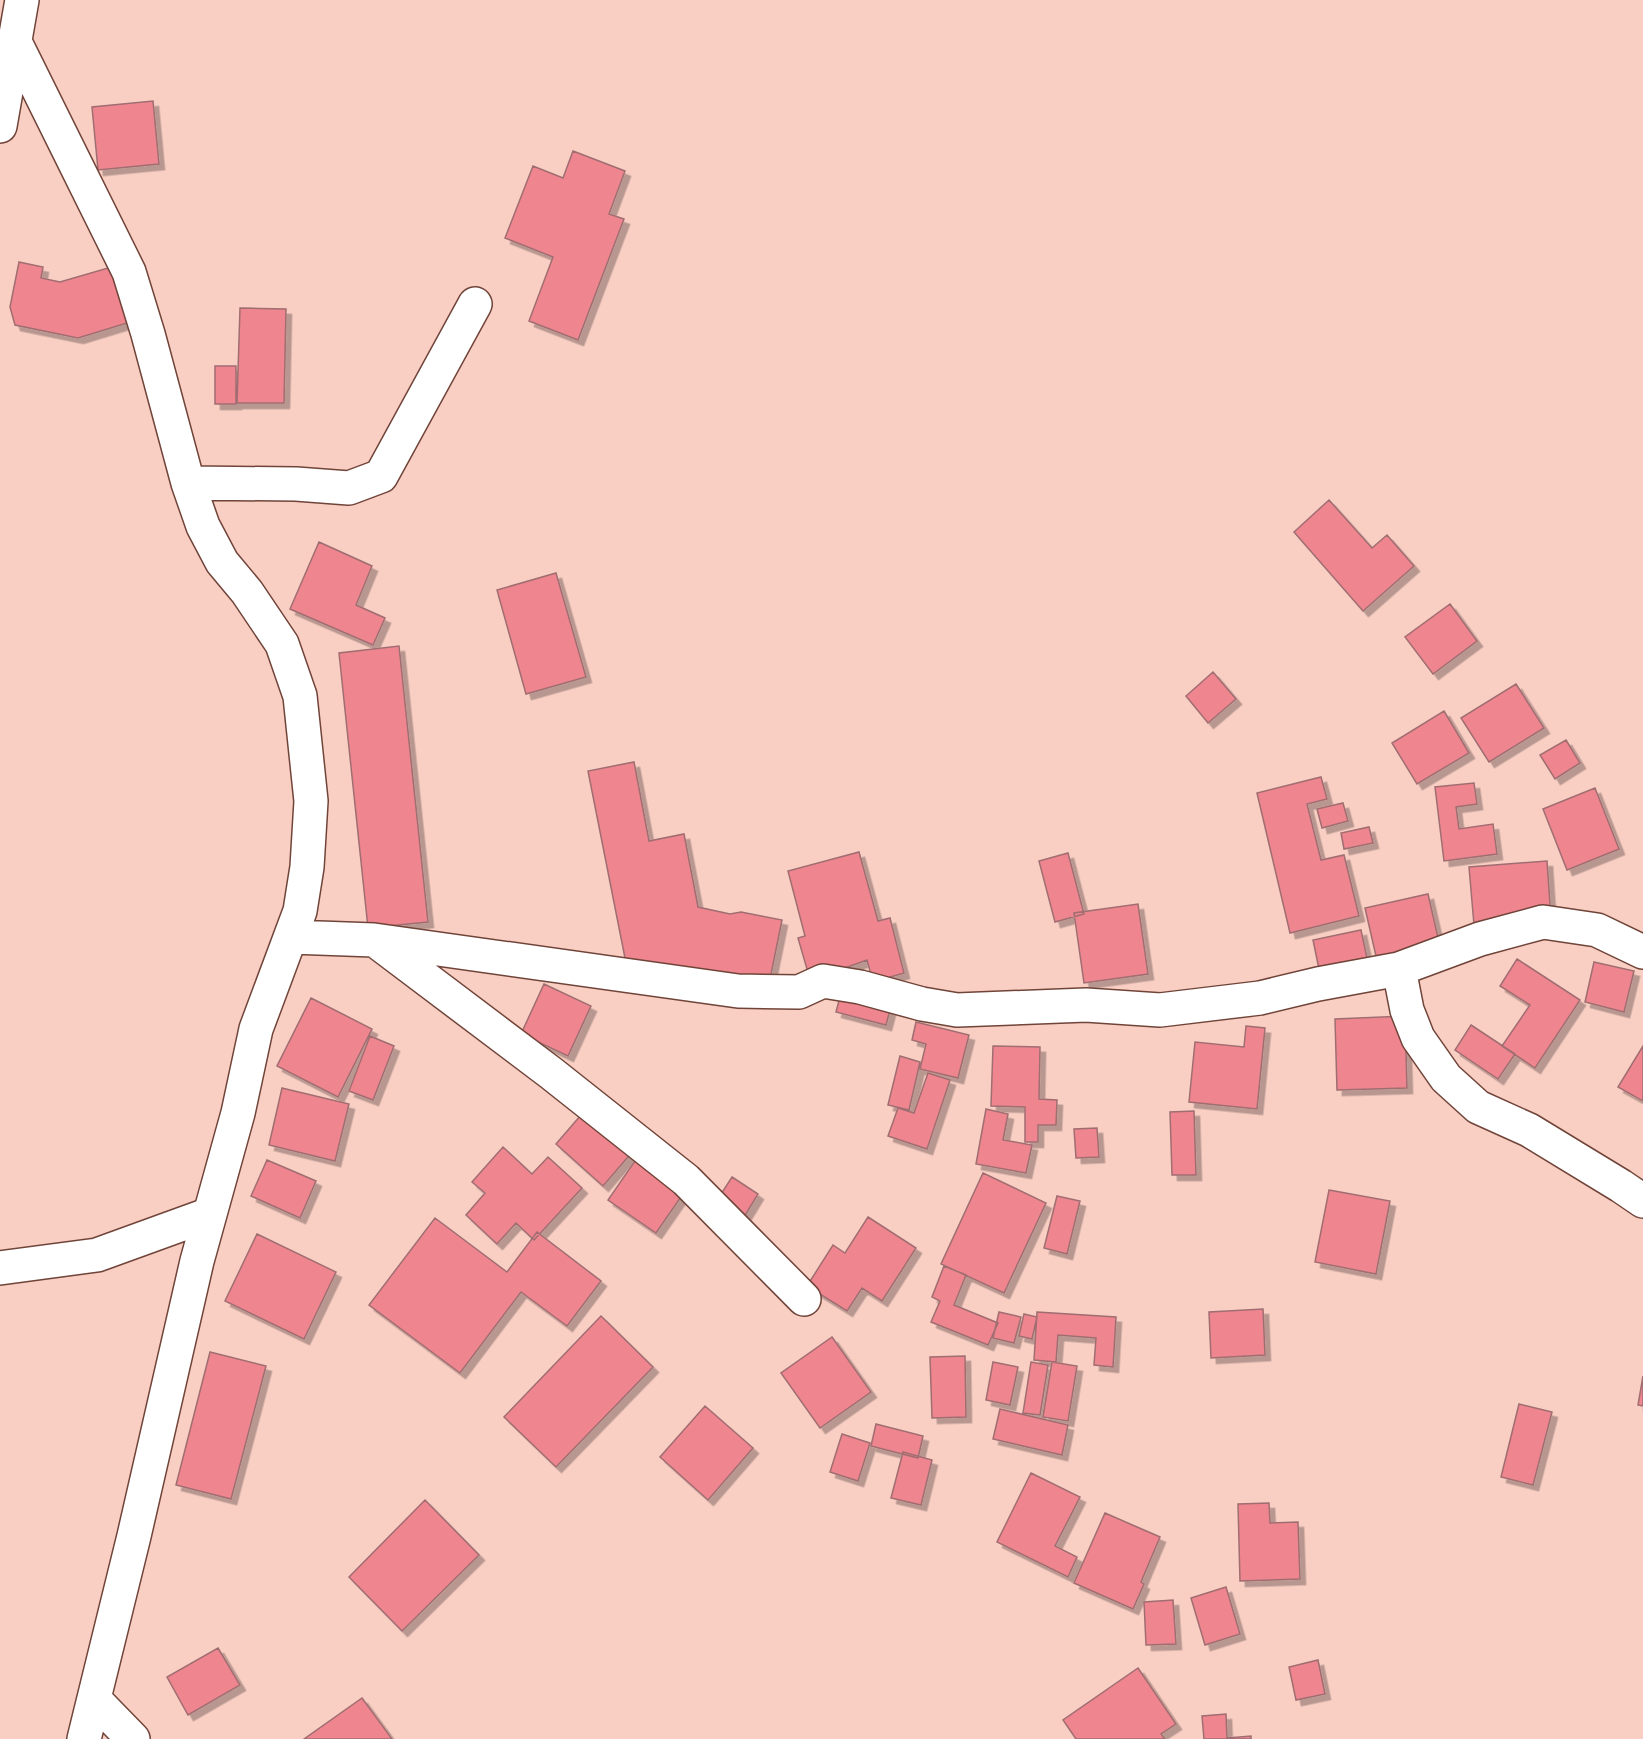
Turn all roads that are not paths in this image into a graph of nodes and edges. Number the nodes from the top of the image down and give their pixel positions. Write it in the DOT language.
graph roads {
  1 [pos="22,0"];
  2 [pos="15,42"];
  3 [pos="0,126"];
  4 [pos="475,304"];
  5 [pos="188,483"];
  6 [pos="291,937"];
  7 [pos="374,940"];
  8 [pos="1643,952"];
  9 [pos="1399,969"];
  10 [pos="1643,1202"];
  11 [pos="210,1214"];
  12 [pos="0,1268"];
  13 [pos="804,1299"];
  14 [pos="94,1699"];
  15 [pos="84,1739"];
  16 [pos="133,1739"];
  1 -- 2 [label="street"];
  2 -- 3 [label="street"];
  2 -- 5 [label="street"];
  4 -- 5 [label="street"];
  5 -- 6 [label="street"];
  6 -- 7 [label="street"];
  6 -- 11 [label="street"];
  7 -- 9 [label="street"];
  7 -- 13 [label="street"];
  8 -- 9 [label="street"];
  9 -- 10 [label="street"];
  11 -- 12 [label="street"];
  11 -- 14 [label="street"];
  14 -- 15 [label="street"];
  14 -- 16 [label="street"];
}
